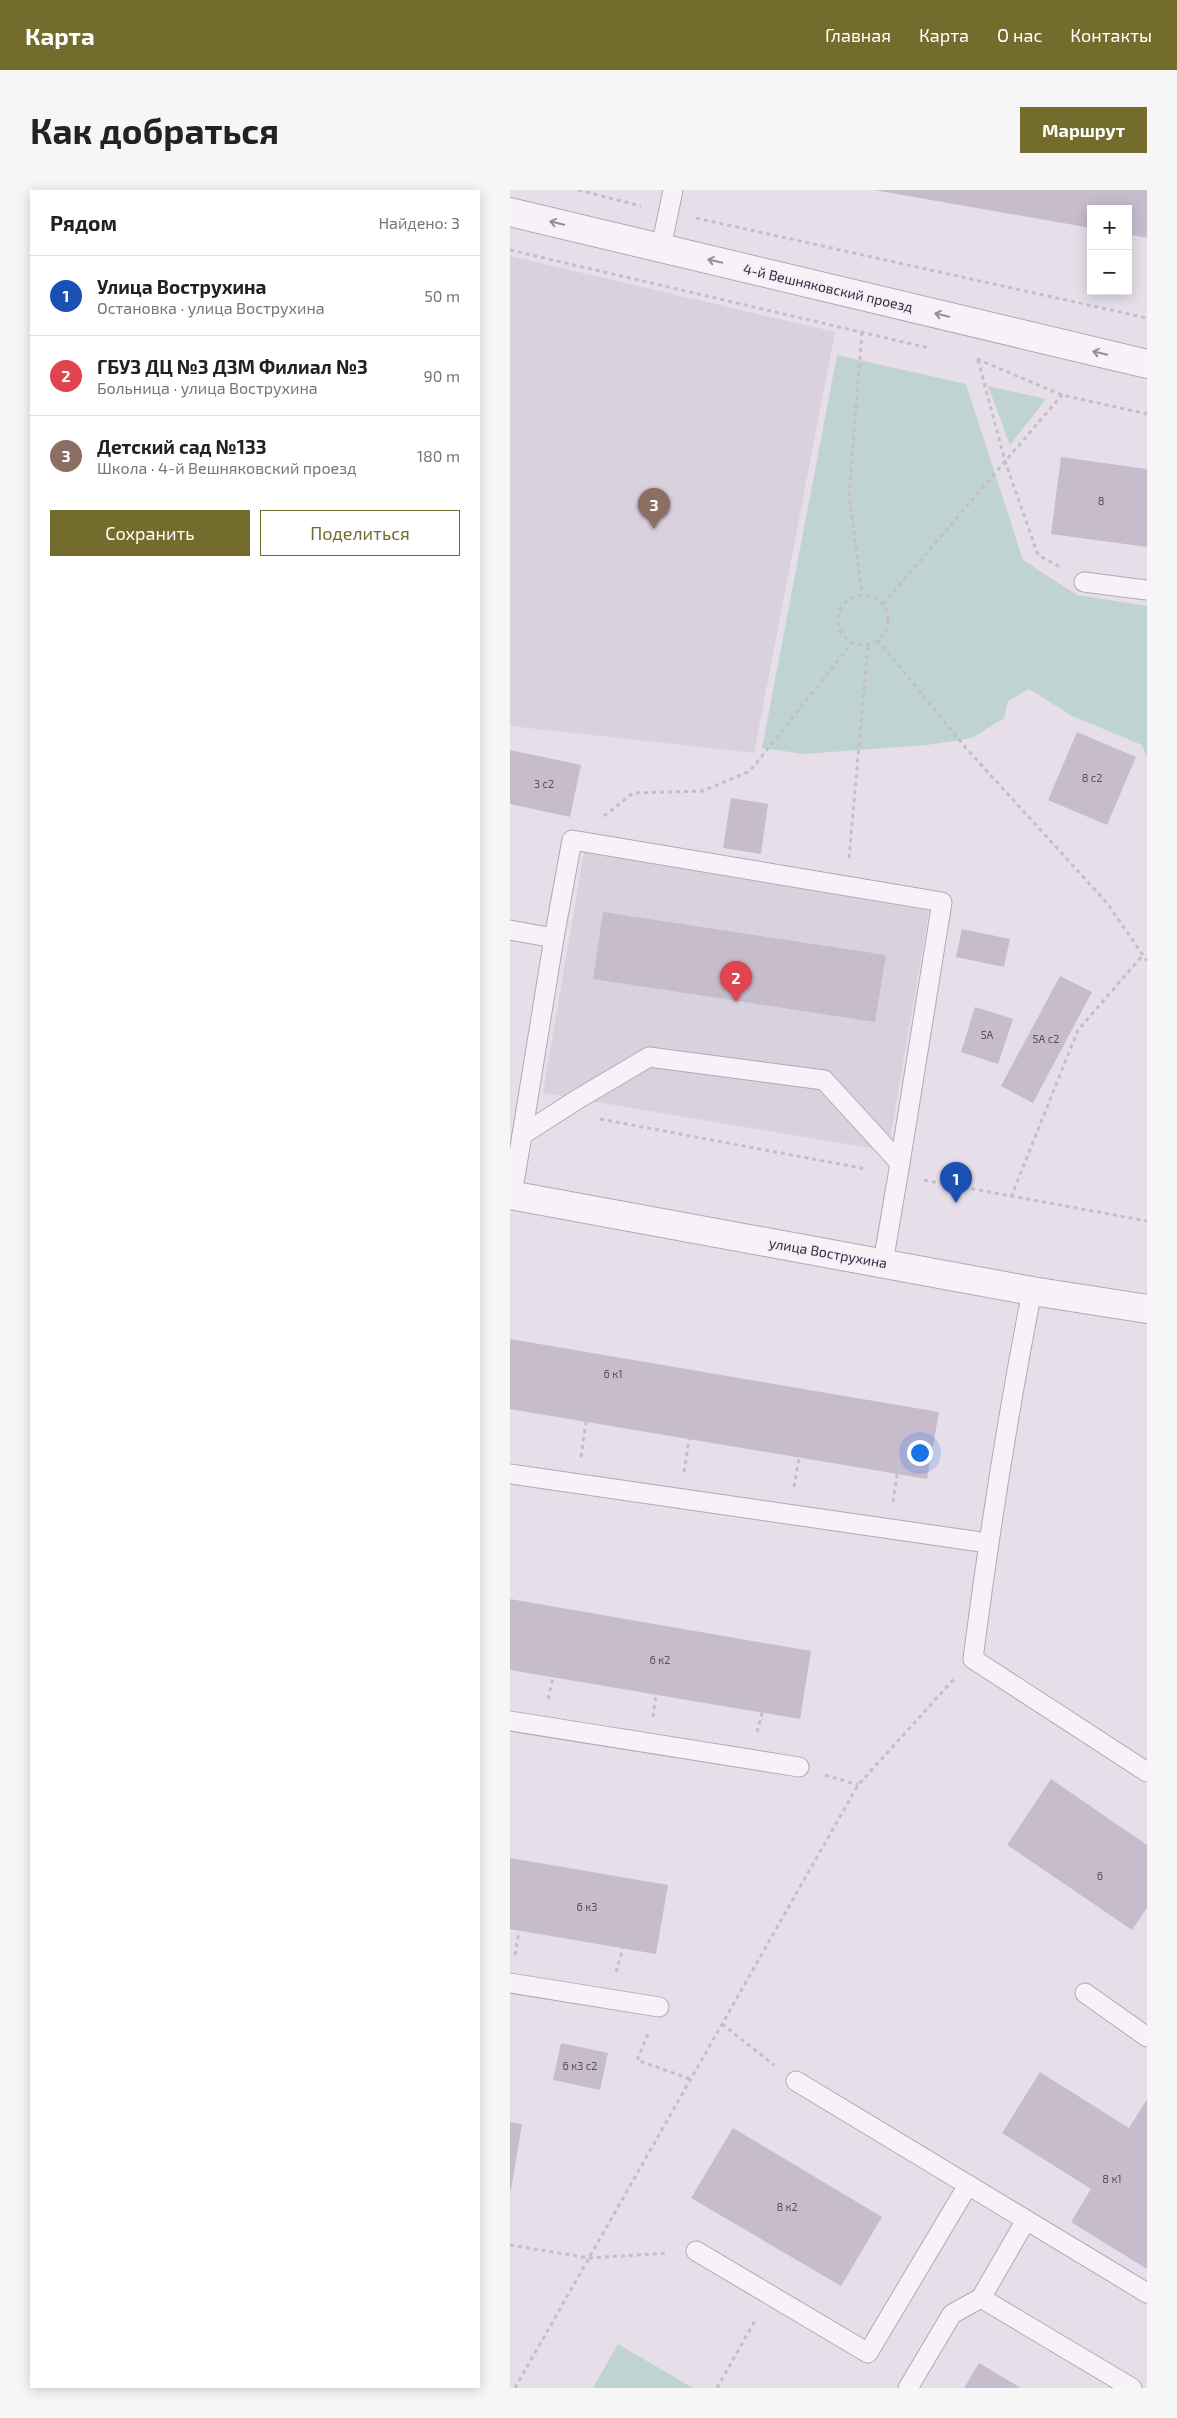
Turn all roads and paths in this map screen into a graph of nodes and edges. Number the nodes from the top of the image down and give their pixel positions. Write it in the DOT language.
graph roads {
  1 [pos="578,190"];
  2 [pos="673,190"];
  3 [pos="510,212"];
  4 [pos="668,212"];
  5 [pos="661,248"];
  6 [pos="510,250"];
  7 [pos="1147,318"];
  8 [pos="862,332"];
  9 [pos="939,350"];
  10 [pos="968,357"];
  11 [pos="978,359"];
  12 [pos="1147,364"];
  13 [pos="1062,395"];
  14 [pos="1147,414"];
  15 [pos="1005,461"];
  16 [pos="1084,582"];
  17 [pos="1147,590"];
  18 [pos="862,594"];
  19 [pos="883,604"];
  20 [pos="878,640"];
  21 [pos="852,643"];
  22 [pos="868,645"];
  23 [pos="572,840"];
  24 [pos="846,886"];
  25 [pos="510,930"];
  26 [pos="554,938"];
  27 [pos="1143,955"];
  28 [pos="1147,961"];
  29 [pos="560,1112"];
  30 [pos="522,1135"];
  31 [pos="899,1169"];
  32 [pos="511,1195"];
  33 [pos="1011,1197"];
  34 [pos="1147,1221"];
  35 [pos="883,1263"];
  36 [pos="1032,1291"];
  37 [pos="1147,1309"];
  38 [pos="586,1422"];
  39 [pos="510,1474"];
  40 [pos="577,1484"];
  41 [pos="988,1543"];
  42 [pos="973,1658"];
  43 [pos="510,1721"];
  44 [pos="799,1767"];
  45 [pos="1147,1772"];
  46 [pos="858,1785"];
  47 [pos="510,1983"];
  48 [pos="1085,1993"];
  49 [pos="660,2007"];
  50 [pos="722,2024"];
  51 [pos="1147,2037"];
  52 [pos="690,2079"];
  53 [pos="796,2081"];
  54 [pos="968,2185"];
  55 [pos="1026,2220"];
  56 [pos="510,2245"];
  57 [pos="696,2251"];
  58 [pos="589,2258"];
  59 [pos="1147,2292"];
  60 [pos="770,2295"];
  61 [pos="981,2298"];
  62 [pos="515,2388"];
  63 [pos="717,2388"];
  64 [pos="908,2388"];
  65 [pos="1132,2388"];
  1 -- 4 [label="path"];
  2 -- 4 [label="lane"];
  5 -- 3 [label="street, 4-й Вешняковский проезд, one-way"];
  4 -- 5 [label="lane"];
  4 -- 7 [label="path"];
  12 -- 5 [label="street, 4-й Вешняковский проезд, one-way"];
  6 -- 8 [label="path"];
  8 -- 9 [label="path"];
  8 -- 18 [label="path"];
  10 -- 11 [label="path"];
  11 -- 13 [label="path"];
  11 -- 15 [label="path"];
  13 -- 14 [label="path"];
  13 -- 15 [label="path"];
  15 -- 16 [label="path"];
  15 -- 19 [label="path"];
  16 -- 17 [label="lane"];
  18 -- 19 [label="path"];
  18 -- 21 [label="path"];
  19 -- 20 [label="path"];
  20 -- 22 [label="path"];
  20 -- 27 [label="path"];
  21 -- 22 [label="path"];
  21 -- 23 [label="path"];
  22 -- 24 [label="path"];
  23 -- 24 [label="lane"];
  23 -- 26 [label="lane"];
  24 -- 31 [label="lane"];
  25 -- 26 [label="lane"];
  26 -- 30 [label="lane"];
  27 -- 28 [label="path"];
  27 -- 33 [label="path"];
  29 -- 30 [label="lane"];
  29 -- 31 [label="path"];
  29 -- 31 [label="lane"];
  30 -- 32 [label="lane"];
  31 -- 33 [label="path"];
  31 -- 35 [label="lane"];
  32 -- 35 [label="street, улица Вострухина"];
  33 -- 34 [label="path"];
  35 -- 36 [label="street, улица Вострухина"];
  36 -- 37 [label="street, улица Вострухина"];
  36 -- 41 [label="lane"];
  38 -- 40 [label="path"];
  39 -- 40 [label="lane"];
  40 -- 41 [label="lane"];
  41 -- 42 [label="lane"];
  42 -- 45 [label="lane"];
  42 -- 46 [label="path"];
  43 -- 44 [label="lane"];
  44 -- 46 [label="path"];
  46 -- 50 [label="path"];
  47 -- 49 [label="lane"];
  48 -- 51 [label="lane"];
  49 -- 52 [label="path"];
  50 -- 52 [label="path"];
  50 -- 53 [label="path"];
  52 -- 58 [label="path"];
  53 -- 54 [label="lane"];
  54 -- 55 [label="lane"];
  54 -- 60 [label="lane"];
  55 -- 59 [label="lane"];
  55 -- 61 [label="lane"];
  56 -- 58 [label="path"];
  57 -- 58 [label="path"];
  57 -- 60 [label="lane"];
  58 -- 62 [label="path"];
  60 -- 63 [label="path"];
  61 -- 64 [label="lane"];
  61 -- 65 [label="lane"];
}
